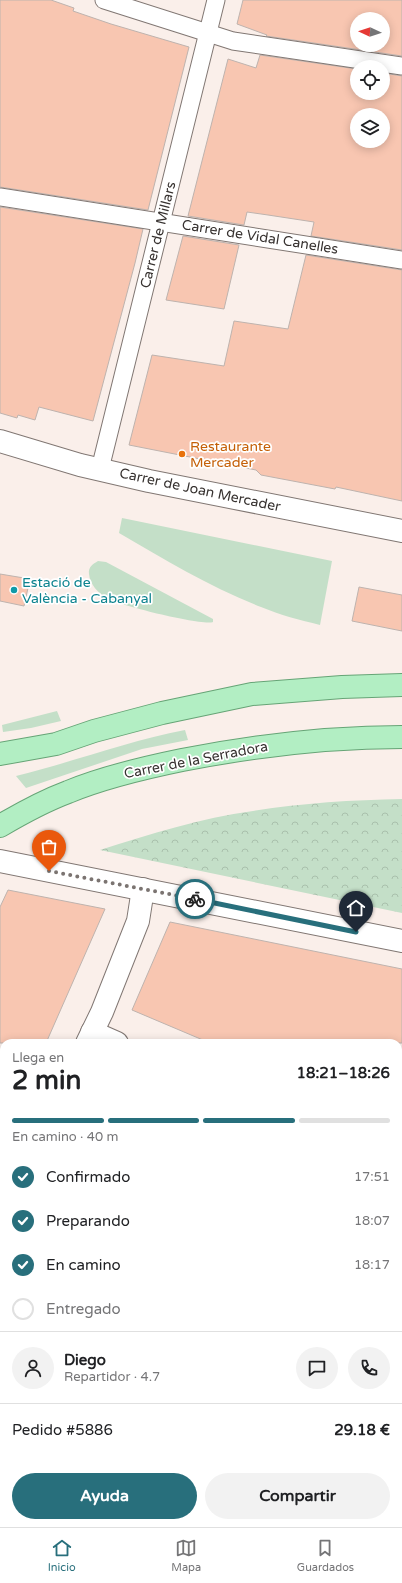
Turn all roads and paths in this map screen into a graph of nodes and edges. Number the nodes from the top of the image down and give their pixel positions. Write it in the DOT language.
graph roads {
  1 [pos="104,0"];
  2 [pos="216,0"];
  3 [pos="208,34"];
  4 [pos="402,66"];
  5 [pos="0,196"];
  6 [pos="162,221"];
  7 [pos="402,260"];
  8 [pos="0,441"];
  9 [pos="100,469"];
  10 [pos="402,531"];
  11 [pos="402,685"];
  12 [pos="402,737"];
  13 [pos="0,754"];
  14 [pos="0,826"];
  15 [pos="0,861"];
  16 [pos="143,889"];
  17 [pos="402,941"];
  18 [pos="90,1037"];
  1 -- 3 [label="street"];
  2 -- 3 [label="street, Carrer de Millars"];
  3 -- 4 [label="street"];
  3 -- 6 [label="street, Carrer de Millars"];
  5 -- 6 [label="street, Carrer de Vidal Canelles"];
  6 -- 7 [label="street, Carrer de Vidal Canelles"];
  6 -- 9 [label="street, Carrer de Millars"];
  8 -- 9 [label="street, Carrer de Joan Mercader"];
  9 -- 10 [label="street, Carrer de Joan Mercader"];
  11 -- 13 [label="main road"];
  12 -- 14 [label="main road, Carrer de la Serradora"];
  15 -- 16 [label="street"];
  16 -- 17 [label="street"];
  16 -- 18 [label="street"];
}
